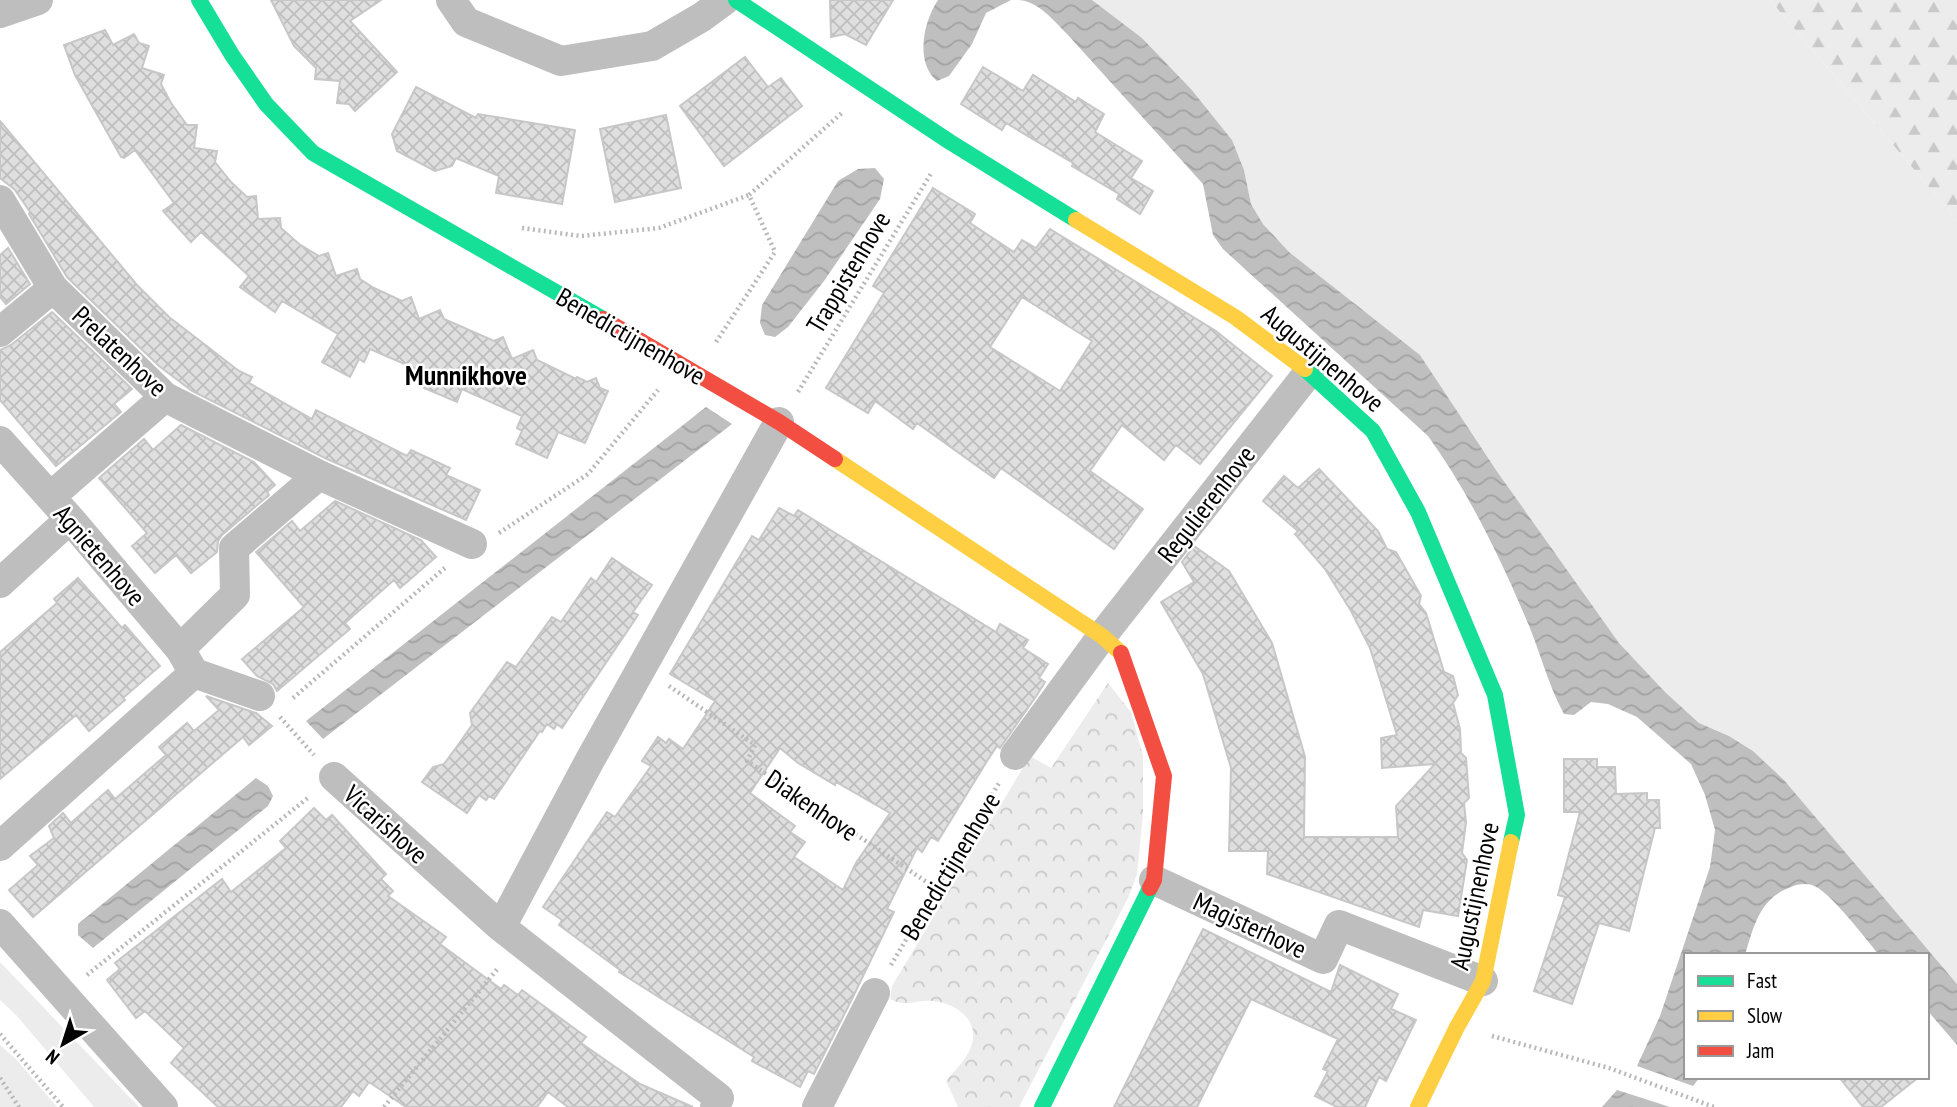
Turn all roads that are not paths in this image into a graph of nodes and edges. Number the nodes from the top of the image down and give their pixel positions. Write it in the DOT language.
graph roads {
  1 [pos="38,0"];
  2 [pos="199,0"];
  3 [pos="451,0"];
  4 [pos="725,0"];
  5 [pos="736,0"];
  6 [pos="0,13"];
  7 [pos="0,200"];
  8 [pos="53,288"];
  9 [pos="0,332"];
  10 [pos="1309,372"];
  11 [pos="165,397"];
  12 [pos="779,422"];
  13 [pos="0,441"];
  14 [pos="319,475"];
  15 [pos="50,497"];
  16 [pos="70,519"];
  17 [pos="472,544"];
  18 [pos="0,583"];
  19 [pos="1102,636"];
  20 [pos="187,661"];
  21 [pos="260,696"];
  22 [pos="1016,755"];
  23 [pos="334,777"];
  24 [pos="0,846"];
  25 [pos="1154,880"];
  26 [pos="0,924"];
  27 [pos="510,935"];
  28 [pos="1483,981"];
  29 [pos="875,993"];
  30 [pos="724,1104"];
  31 [pos="163,1107"];
  32 [pos="817,1107"];
  33 [pos="1042,1107"];
  34 [pos="1418,1107"];
  1 -- 6 [label="street"];
  2 -- 12 [label="street, Benedictijnenhove"];
  3 -- 4 [label="street"];
  5 -- 10 [label="street, Augustijnenhove"];
  7 -- 8 [label="street, Prelatenhove"];
  8 -- 9 [label="street"];
  8 -- 11 [label="street, Prelatenhove"];
  10 -- 19 [label="street, Regulierenhove"];
  10 -- 28 [label="street, Augustijnenhove"];
  11 -- 14 [label="street, Prelatenhove"];
  11 -- 15 [label="street"];
  12 -- 19 [label="street, Benedictijnenhove"];
  12 -- 27 [label="street"];
  13 -- 15 [label="street, Agnietenhove"];
  14 -- 17 [label="street, Prelatenhove"];
  14 -- 20 [label="street"];
  15 -- 16 [label="street, Agnietenhove"];
  16 -- 18 [label="street"];
  16 -- 20 [label="street, Agnietenhove"];
  19 -- 22 [label="street"];
  19 -- 25 [label="street, Benedictijnenhove"];
  20 -- 21 [label="street"];
  20 -- 24 [label="street"];
  23 -- 27 [label="street, Vicarishove"];
  25 -- 28 [label="street, Magisterhove"];
  25 -- 33 [label="street, Benedictijnenhove"];
  26 -- 31 [label="street"];
  27 -- 30 [label="street, Vicarishove"];
  28 -- 34 [label="street, Augustijnenhove"];
  29 -- 32 [label="street"];
}
